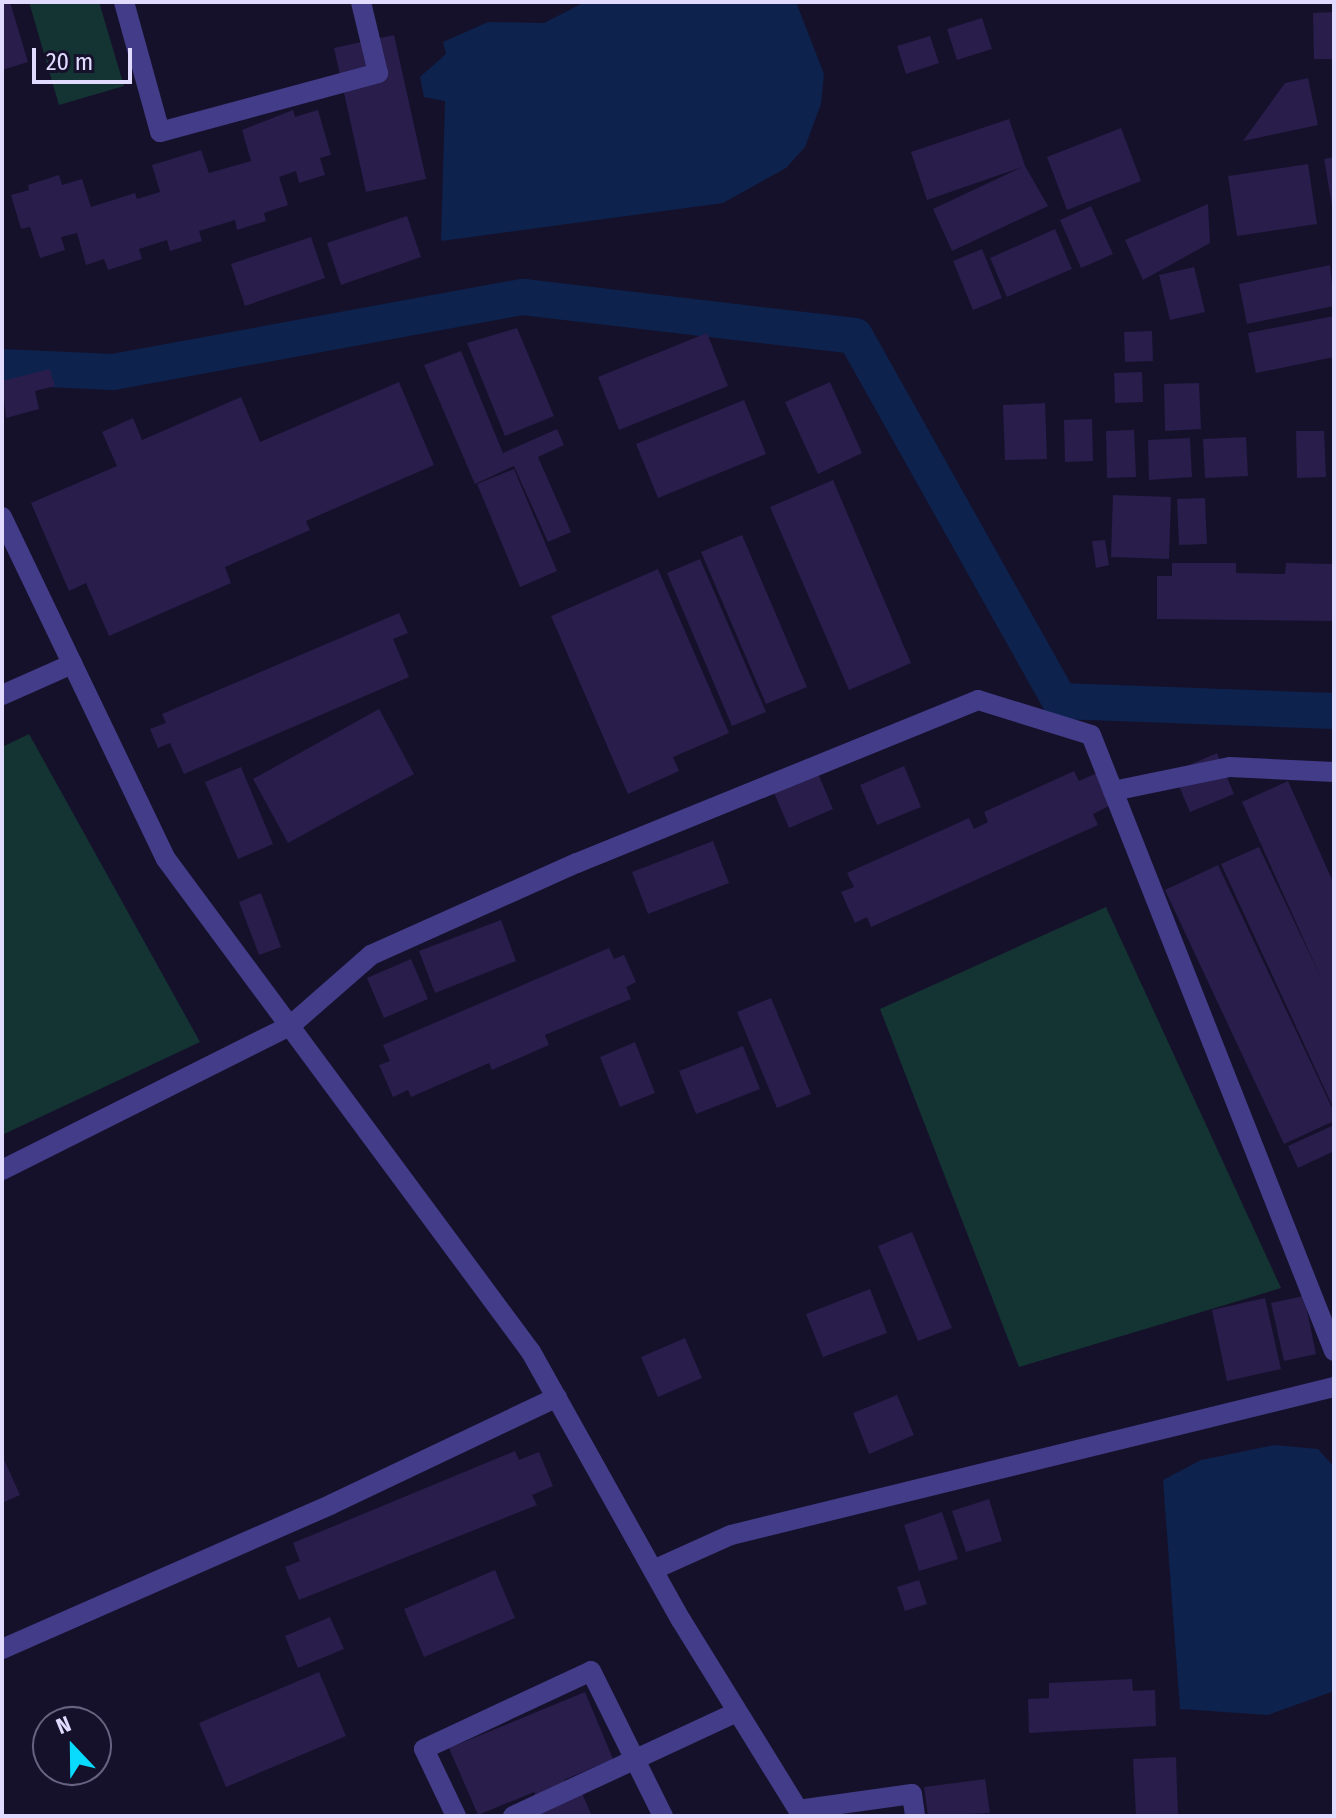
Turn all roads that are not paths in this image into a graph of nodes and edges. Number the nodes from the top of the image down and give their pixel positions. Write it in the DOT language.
graph roads {
  1 [pos="124,2"];
  2 [pos="361,2"];
  3 [pos="2,517"];
  4 [pos="72,664"];
  5 [pos="2,695"];
  6 [pos="1334,772"];
  7 [pos="1113,791"];
  8 [pos="290,1026"];
  9 [pos="2,1170"];
  10 [pos="1334,1351"];
  11 [pos="1334,1387"];
  12 [pos="557,1397"];
  13 [pos="653,1570"];
  14 [pos="2,1649"];
  15 [pos="737,1712"];
  16 [pos="637,1761"];
  17 [pos="800,1813"];
  18 [pos="456,1816"];
  19 [pos="513,1816"];
  20 [pos="663,1816"];
  21 [pos="915,1816"];
  1 -- 2 [label="street"];
  3 -- 4 [label="street"];
  4 -- 5 [label="street"];
  4 -- 8 [label="street"];
  6 -- 7 [label="street"];
  7 -- 8 [label="street"];
  7 -- 10 [label="street"];
  8 -- 9 [label="street"];
  8 -- 12 [label="street"];
  11 -- 13 [label="street"];
  12 -- 13 [label="street"];
  12 -- 14 [label="street"];
  13 -- 15 [label="street"];
  15 -- 16 [label="street"];
  15 -- 17 [label="street"];
  16 -- 18 [label="street"];
  16 -- 19 [label="street"];
  16 -- 20 [label="street"];
  17 -- 21 [label="street"];
}
